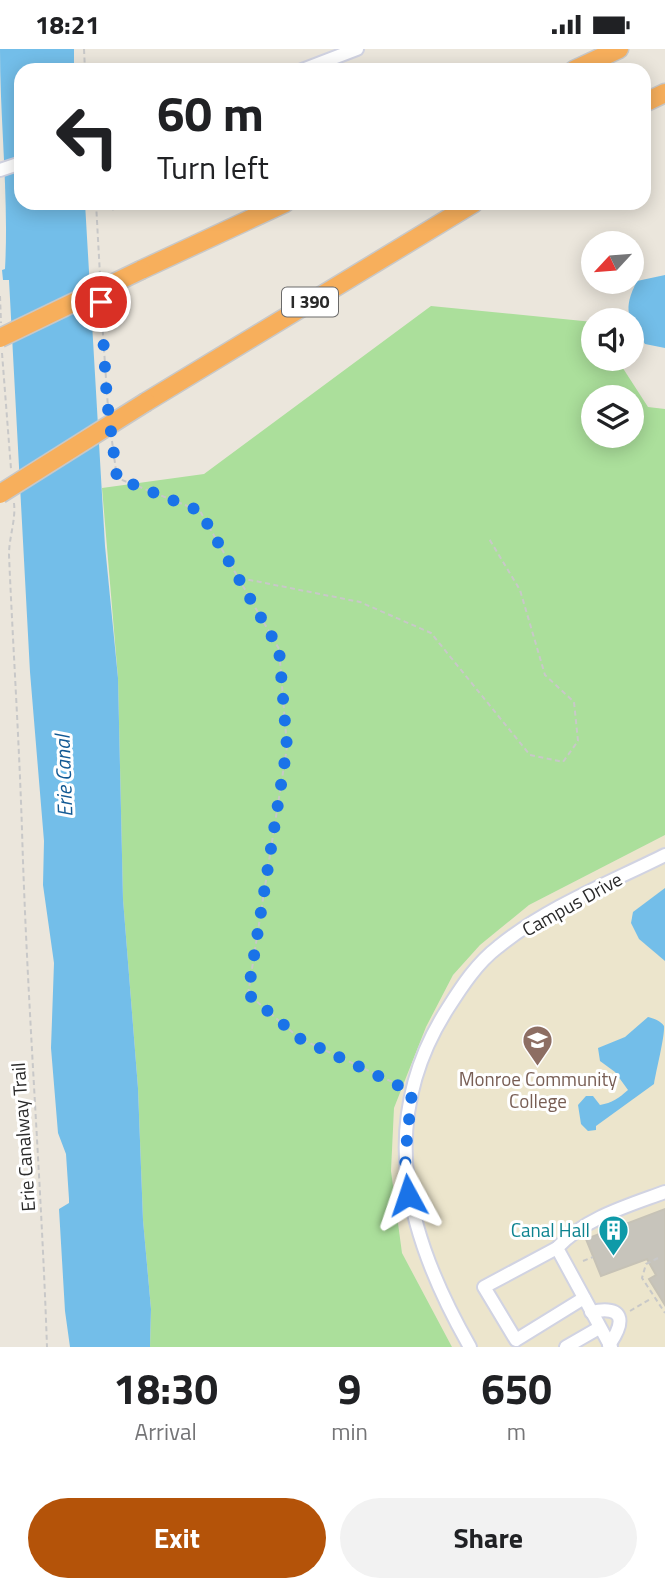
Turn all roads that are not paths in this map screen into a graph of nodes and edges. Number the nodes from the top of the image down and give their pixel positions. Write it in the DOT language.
graph roads {
  1 [pos="357,49"];
  2 [pos="619,49"];
  3 [pos="320,63"];
  4 [pos="589,63"];
  5 [pos="270,210"];
  6 [pos="462,210"];
  7 [pos="1,337"];
  8 [pos="7,497"];
  9 [pos="665,855"];
  10 [pos="665,1192"];
  11 [pos="557,1248"];
  12 [pos="584,1298"];
  13 [pos="591,1312"];
  14 [pos="599,1328"];
  15 [pos="610,1346"];
  16 [pos="470,1347"];
  17 [pos="566,1347"];
  1 -- 3 [label="street"];
  2 -- 4 [label="highway"];
  5 -- 7 [label="highway, bridge"];
  6 -- 8 [label="highway, I 390, bridge"];
  9 -- 16 [label="street, Campus Drive"];
  10 -- 11 [label="street"];
  11 -- 12 [label="street"];
  11 -- 12 [label="street"];
  12 -- 13 [label="street"];
  13 -- 14 [label="street"];
  13 -- 15 [label="street"];
  14 -- 15 [label="street"];
  14 -- 17 [label="street"];
}
